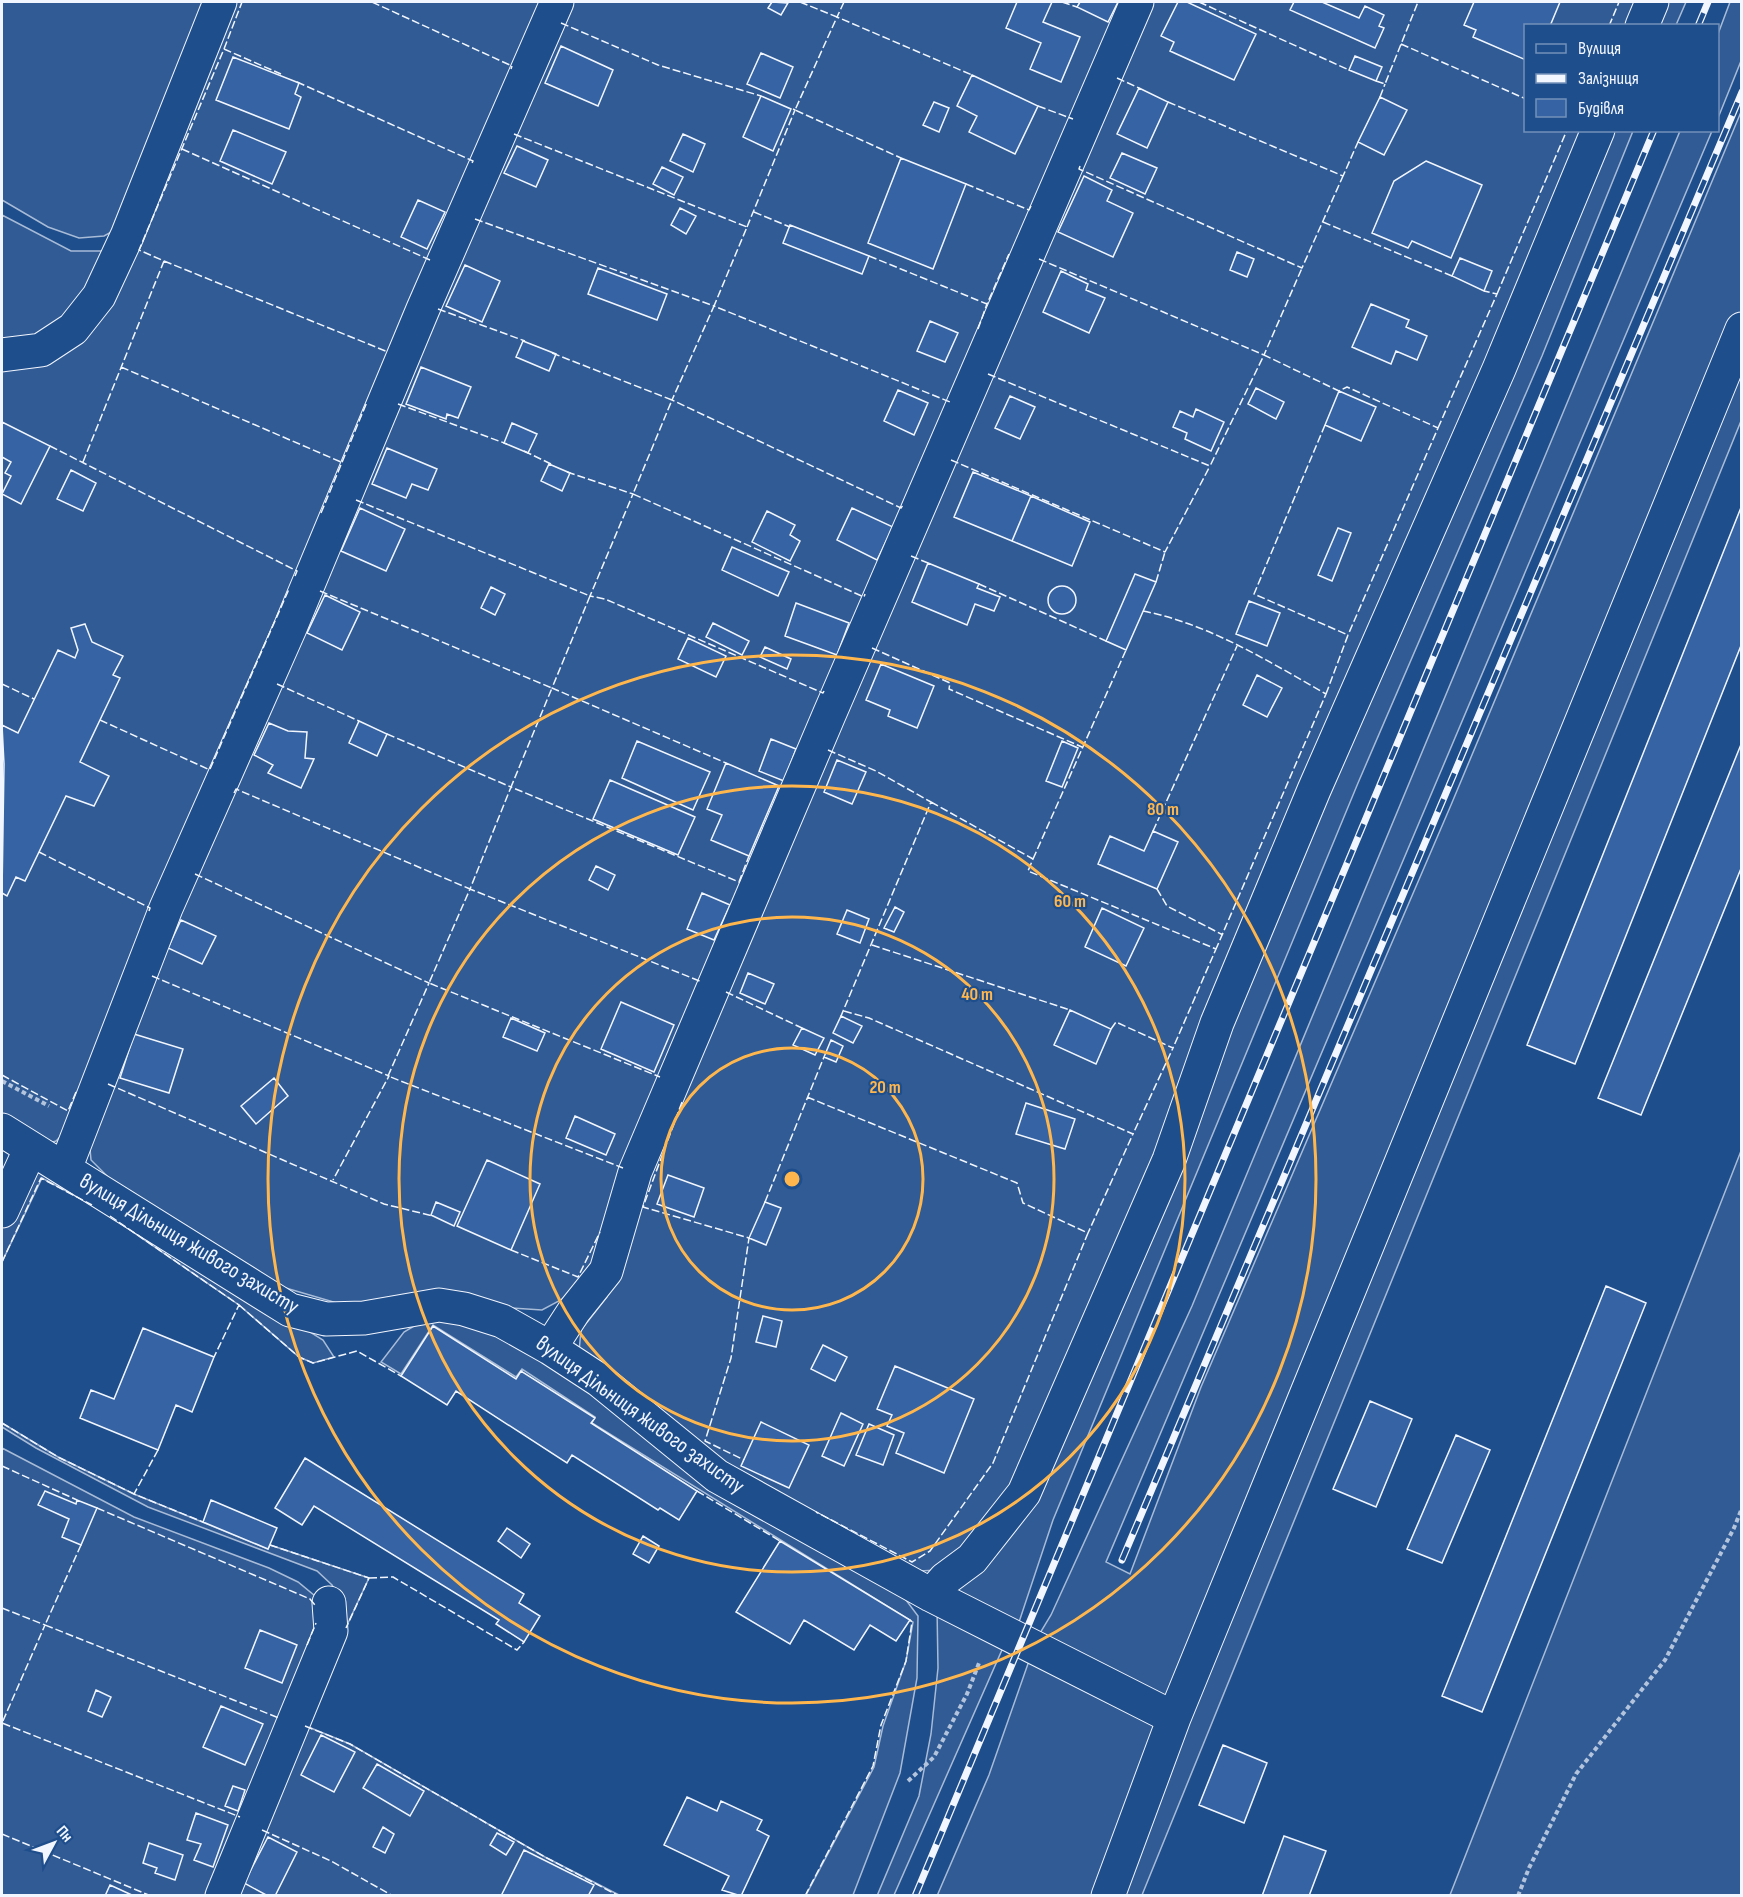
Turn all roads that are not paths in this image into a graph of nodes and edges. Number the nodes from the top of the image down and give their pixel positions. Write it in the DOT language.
graph roads {
  1 [pos="220,2"];
  2 [pos="557,2"];
  3 [pos="1137,2"];
  4 [pos="1652,2"];
  5 [pos="1643,24"];
  6 [pos="1598,132"];
  7 [pos="1742,329"];
  8 [pos="2,355"];
  9 [pos="2,1130"];
  10 [pos="30,1150"];
  11 [pos="65,1168"];
  12 [pos="2,1211"];
  13 [pos="550,1348"];
  14 [pos="931,1595"];
  15 [pos="329,1603"];
  16 [pos="1174,1718"];
  17 [pos="222,1896"];
  18 [pos="1108,1896"];
  1 -- 8 [label="street"];
  2 -- 11 [label="street"];
  3 -- 13 [label="street"];
  4 -- 5 [label="street"];
  6 -- 14 [label="street"];
  7 -- 16 [label="street"];
  9 -- 10 [label="street, вулиця Дільниця живого захисту"];
  10 -- 11 [label="street, вулиця Дільниця живого захисту"];
  10 -- 12 [label="street"];
  11 -- 13 [label="street, вулиця Дільниця живого захисту"];
  13 -- 14 [label="street, вулиця Дільниця живого захисту"];
  14 -- 16 [label="street, вулиця Дільниця живого захисту"];
  15 -- 17 [label="street"];
  16 -- 18 [label="street"];
}
